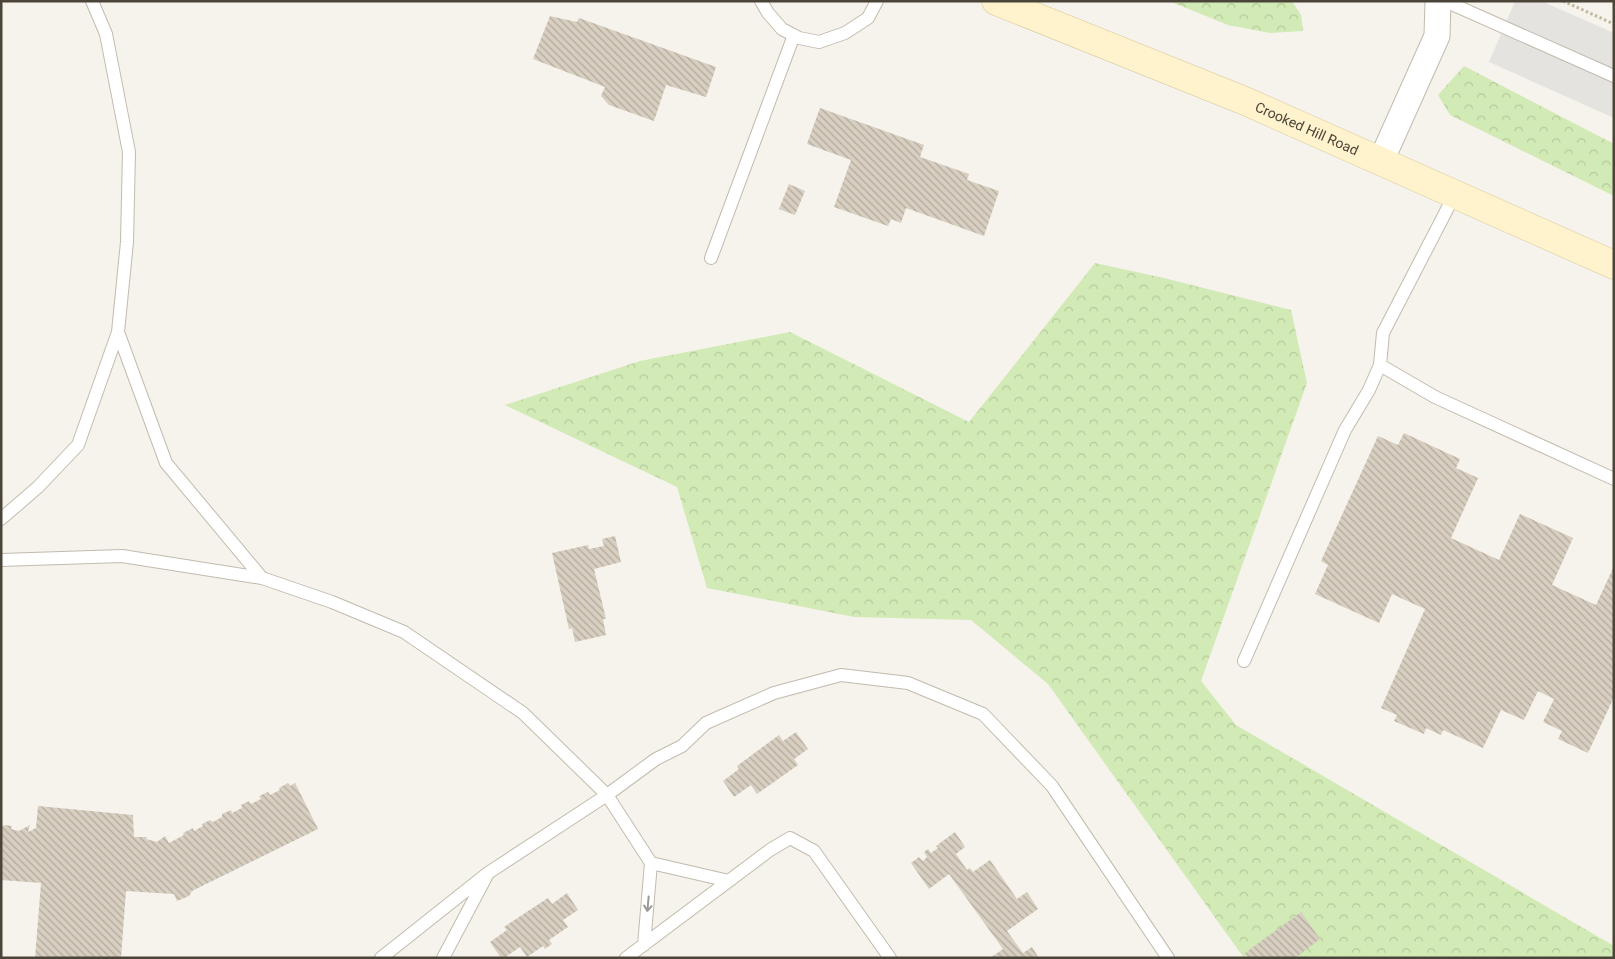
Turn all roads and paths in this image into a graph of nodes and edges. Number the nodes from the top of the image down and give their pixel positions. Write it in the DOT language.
graph roads {
  1 [pos="92,1"];
  2 [pos="761,1"];
  3 [pos="877,1"];
  4 [pos="996,1"];
  5 [pos="1438,1"];
  6 [pos="1445,1"];
  7 [pos="1563,1"];
  8 [pos="1614,24"];
  9 [pos="794,36"];
  10 [pos="1614,76"];
  11 [pos="1382,162"];
  12 [pos="1455,194"];
  13 [pos="711,258"];
  14 [pos="1614,265"];
  15 [pos="118,332"];
  16 [pos="1380,365"];
  17 [pos="1614,479"];
  18 [pos="1,519"];
  19 [pos="1,560"];
  20 [pos="262,578"];
  21 [pos="1244,661"];
  22 [pos="607,795"];
  23 [pos="651,863"];
  24 [pos="488,873"];
  25 [pos="729,881"];
  26 [pos="644,945"];
  27 [pos="381,958"];
  28 [pos="442,958"];
  29 [pos="626,958"];
  30 [pos="890,958"];
  31 [pos="1168,958"];
  1 -- 15 [label="lane"];
  2 -- 9 [label="lane"];
  3 -- 9 [label="lane"];
  4 -- 11 [label="main road, Crooked Hill Road"];
  5 -- 11 [label="street"];
  6 -- 10 [label="lane"];
  7 -- 8 [label="path"];
  9 -- 13 [label="lane"];
  11 -- 12 [label="main road, Crooked Hill Road"];
  12 -- 14 [label="main road, Crooked Hill Road"];
  12 -- 16 [label="lane"];
  15 -- 18 [label="lane"];
  15 -- 20 [label="lane"];
  16 -- 17 [label="lane"];
  16 -- 21 [label="lane"];
  19 -- 20 [label="lane"];
  20 -- 22 [label="lane"];
  22 -- 23 [label="lane"];
  22 -- 24 [label="lane"];
  22 -- 31 [label="lane"];
  23 -- 25 [label="lane"];
  23 -- 26 [label="lane, one-way"];
  24 -- 27 [label="lane"];
  24 -- 28 [label="lane"];
  25 -- 26 [label="lane"];
  25 -- 30 [label="lane"];
  26 -- 29 [label="lane"];
}
